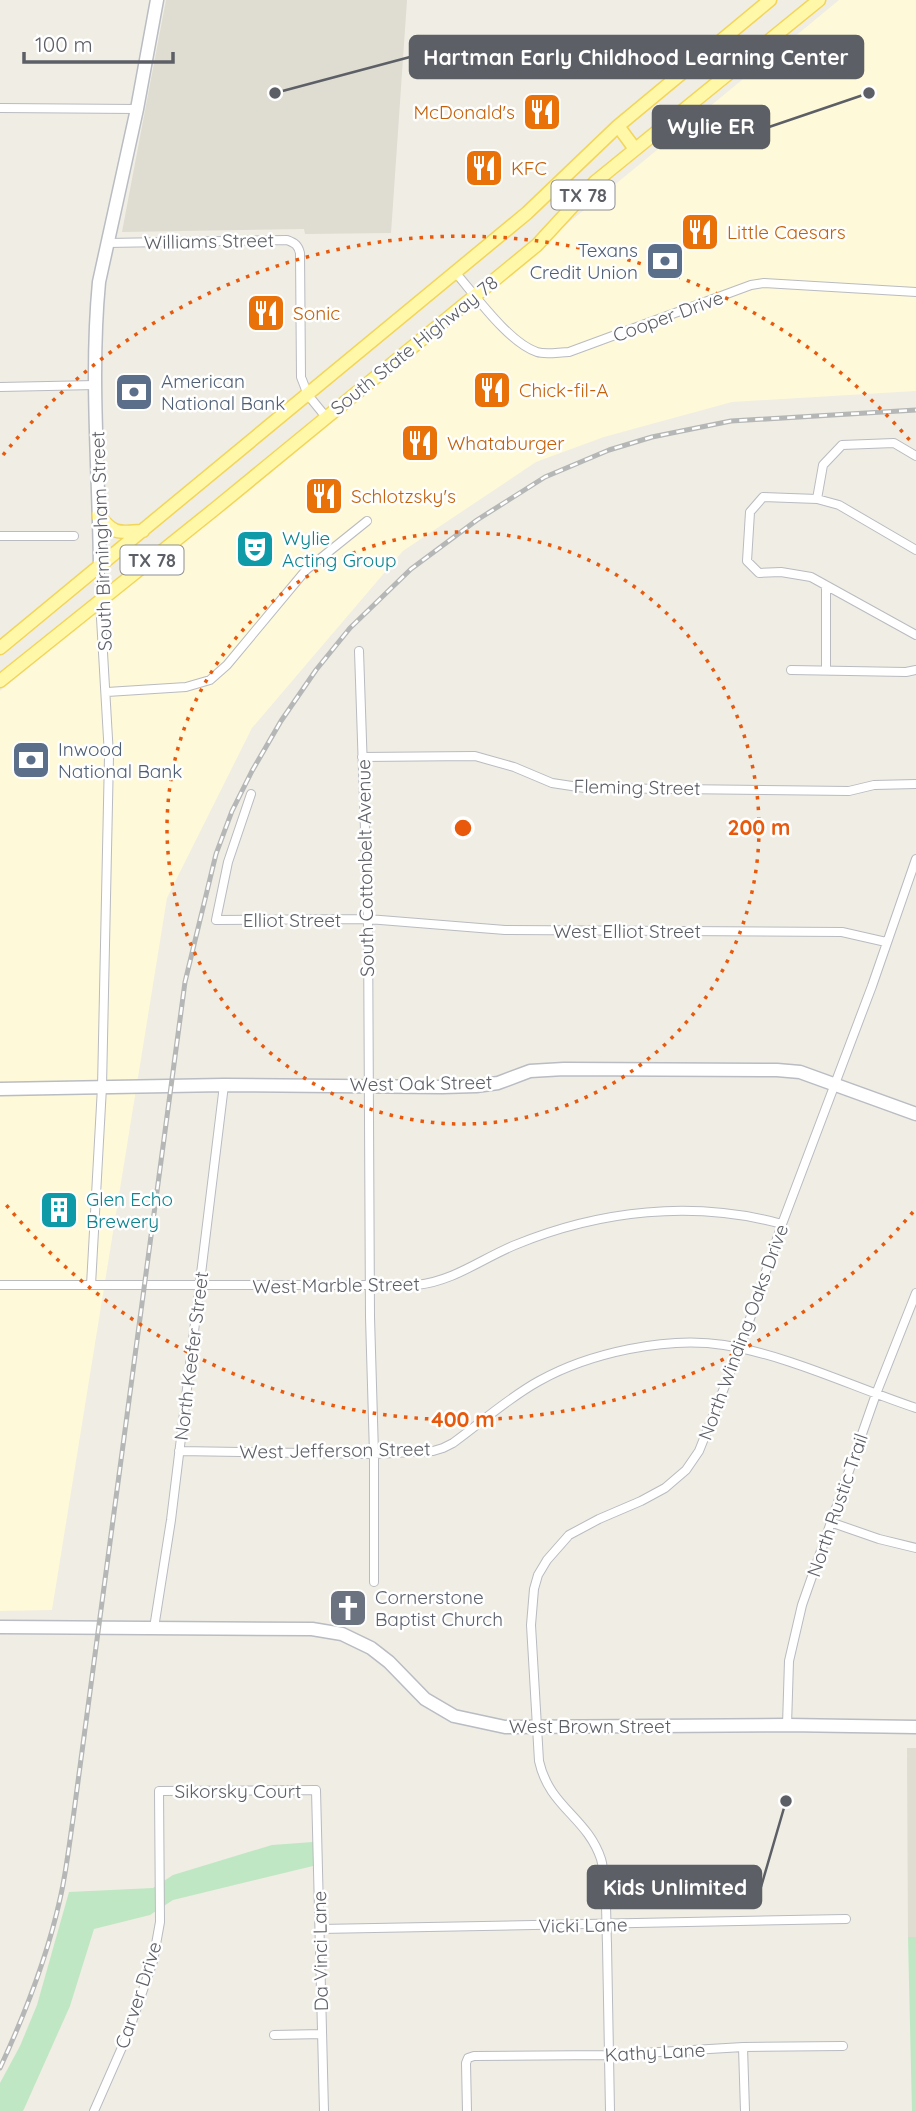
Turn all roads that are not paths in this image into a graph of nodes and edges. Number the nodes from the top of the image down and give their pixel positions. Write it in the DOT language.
graph roads {
  1 [pos="157,0"];
  2 [pos="770,0"];
  3 [pos="819,0"];
  4 [pos="0,108"];
  5 [pos="137,109"];
  6 [pos="618,126"];
  7 [pos="635,149"];
  8 [pos="107,243"];
  9 [pos="455,272"];
  10 [pos="916,292"];
  11 [pos="475,295"];
  12 [pos="96,385"];
  13 [pos="0,387"];
  14 [pos="308,395"];
  15 [pos="326,417"];
  16 [pos="916,456"];
  17 [pos="817,499"];
  18 [pos="99,516"];
  19 [pos="367,521"];
  20 [pos="144,531"];
  21 [pos="0,536"];
  22 [pos="74,536"];
  23 [pos="916,550"];
  24 [pos="100,567"];
  25 [pos="826,587"];
  26 [pos="100,601"];
  27 [pos="916,635"];
  28 [pos="0,648"];
  29 [pos="359,651"];
  30 [pos="791,670"];
  31 [pos="826,670"];
  32 [pos="916,670"];
  33 [pos="0,681"];
  34 [pos="107,692"];
  35 [pos="362,757"];
  36 [pos="916,784"];
  37 [pos="251,794"];
  38 [pos="916,859"];
  39 [pos="368,919"];
  40 [pos="886,942"];
  41 [pos="224,1085"];
  42 [pos="368,1085"];
  43 [pos="834,1085"];
  44 [pos="102,1087"];
  45 [pos="0,1089"];
  46 [pos="916,1114"];
  47 [pos="782,1224"];
  48 [pos="0,1285"];
  49 [pos="91,1285"];
  50 [pos="370,1285"];
  51 [pos="200,1286"];
  52 [pos="916,1293"];
  53 [pos="740,1348"];
  54 [pos="876,1394"];
  55 [pos="916,1408"];
  56 [pos="178,1451"];
  57 [pos="374,1454"];
  58 [pos="830,1522"];
  59 [pos="916,1548"];
  60 [pos="374,1581"];
  61 [pos="0,1627"];
  62 [pos="154,1628"];
  63 [pos="787,1725"];
  64 [pos="538,1727"];
  65 [pos="916,1727"];
  66 [pos="316,1790"];
  67 [pos="159,1791"];
  68 [pos="846,1919"];
  69 [pos="606,1924"];
  70 [pos="320,1929"];
  71 [pos="322,2034"];
  72 [pos="274,2035"];
  73 [pos="844,2046"];
  74 [pos="743,2047"];
  75 [pos="609,2055"];
  76 [pos="94,2111"];
  77 [pos="324,2111"];
  78 [pos="467,2111"];
  79 [pos="610,2111"];
  80 [pos="745,2111"];
  1 -- 5 [label="street, South Birmingham Street"];
  2 -- 6 [label="main road, South State Highway 78 / TX 78"];
  3 -- 7 [label="main road, South State Highway 78 / TX 78"];
  4 -- 5 [label="street"];
  5 -- 8 [label="street, South Birmingham Street"];
  6 -- 7 [label="main road"];
  6 -- 9 [label="main road, South State Highway 78 / TX 78"];
  7 -- 11 [label="main road, South State Highway 78 / TX 78"];
  8 -- 12 [label="street, South Birmingham Street"];
  8 -- 14 [label="street, Williams Street"];
  9 -- 11 [label="street, Cooper Drive"];
  9 -- 14 [label="main road, South State Highway 78 / TX 78"];
  10 -- 11 [label="street, Cooper Drive"];
  11 -- 15 [label="main road, South State Highway 78 / TX 78"];
  12 -- 13 [label="street"];
  12 -- 18 [label="street, South Birmingham Street"];
  14 -- 15 [label="street, Williams Street"];
  14 -- 20 [label="main road, South State Highway 78 / TX 78"];
  15 -- 26 [label="main road, South State Highway 78 / TX 78"];
  16 -- 17 [label="street"];
  17 -- 23 [label="street"];
  17 -- 25 [label="street"];
  18 -- 20 [label="main road"];
  18 -- 24 [label="street, South Birmingham Street"];
  19 -- 34 [label="street"];
  20 -- 24 [label="main road, South State Highway 78 / TX 78"];
  21 -- 22 [label="street"];
  24 -- 26 [label="street, South Birmingham Street"];
  24 -- 28 [label="main road, South State Highway 78 / TX 78"];
  25 -- 27 [label="street"];
  25 -- 31 [label="street"];
  26 -- 33 [label="main road, South State Highway 78 / TX 78"];
  26 -- 34 [label="street, South Birmingham Street"];
  29 -- 35 [label="street, South Cottonbelt Avenue"];
  30 -- 31 [label="street"];
  31 -- 32 [label="street"];
  34 -- 44 [label="street, South Birmingham Street"];
  35 -- 36 [label="street, Fleming Street"];
  35 -- 39 [label="street, South Cottonbelt Avenue"];
  37 -- 39 [label="street, Elliot Street"];
  38 -- 40 [label="street, North Winding Oaks Drive"];
  39 -- 40 [label="street, West Elliot Street"];
  39 -- 42 [label="street, South Cottonbelt Avenue"];
  40 -- 43 [label="street, North Winding Oaks Drive"];
  41 -- 42 [label="street, West Oak Street"];
  41 -- 44 [label="street, West Oak Street"];
  41 -- 51 [label="street, North Keefer Street"];
  42 -- 43 [label="street, West Oak Street"];
  42 -- 50 [label="street, South Cottonbelt Avenue"];
  43 -- 46 [label="street, West Oak Street"];
  43 -- 47 [label="street, North Winding Oaks Drive"];
  44 -- 45 [label="street, West Oak Street"];
  44 -- 49 [label="street, South Birmingham Street"];
  47 -- 50 [label="street, West Marble Street"];
  47 -- 53 [label="street, North Winding Oaks Drive"];
  48 -- 49 [label="street, West Marble Street"];
  49 -- 51 [label="street, West Marble Street"];
  50 -- 51 [label="street, West Marble Street"];
  50 -- 57 [label="street, South Cottonbelt Avenue"];
  51 -- 56 [label="street, North Keefer Street"];
  52 -- 54 [label="street, North Rustic Trail"];
  53 -- 54 [label="street, West Jefferson Street"];
  53 -- 57 [label="street, West Jefferson Street"];
  53 -- 64 [label="street, North Winding Oaks Drive"];
  54 -- 55 [label="street, West Jefferson Street"];
  54 -- 58 [label="street, North Rustic Trail"];
  56 -- 57 [label="street, West Jefferson Street"];
  56 -- 62 [label="street, North Keefer Street"];
  57 -- 60 [label="street, South Cottonbelt Avenue"];
  58 -- 59 [label="street"];
  58 -- 63 [label="street, North Rustic Trail"];
  61 -- 62 [label="street, West Brown Street"];
  62 -- 64 [label="street, West Brown Street"];
  63 -- 64 [label="street, West Brown Street"];
  63 -- 65 [label="street, West Brown Street"];
  64 -- 69 [label="street, North Winding Oaks Drive"];
  66 -- 67 [label="street, Sikorsky Court"];
  66 -- 70 [label="street, Da Vinci Lane"];
  67 -- 76 [label="street, Carver Drive"];
  68 -- 69 [label="street, Vicki Lane"];
  69 -- 70 [label="street, Vicki Lane"];
  69 -- 75 [label="street, North Winding Oaks Drive"];
  70 -- 71 [label="street, Da Vinci Lane"];
  71 -- 72 [label="street"];
  71 -- 77 [label="street, Da Vinci Lane"];
  73 -- 74 [label="street, Kathy Lane"];
  74 -- 75 [label="street, Kathy Lane"];
  74 -- 80 [label="street"];
  75 -- 78 [label="street, Kathy Lane"];
  75 -- 79 [label="street, North Winding Oaks Drive"];
}
